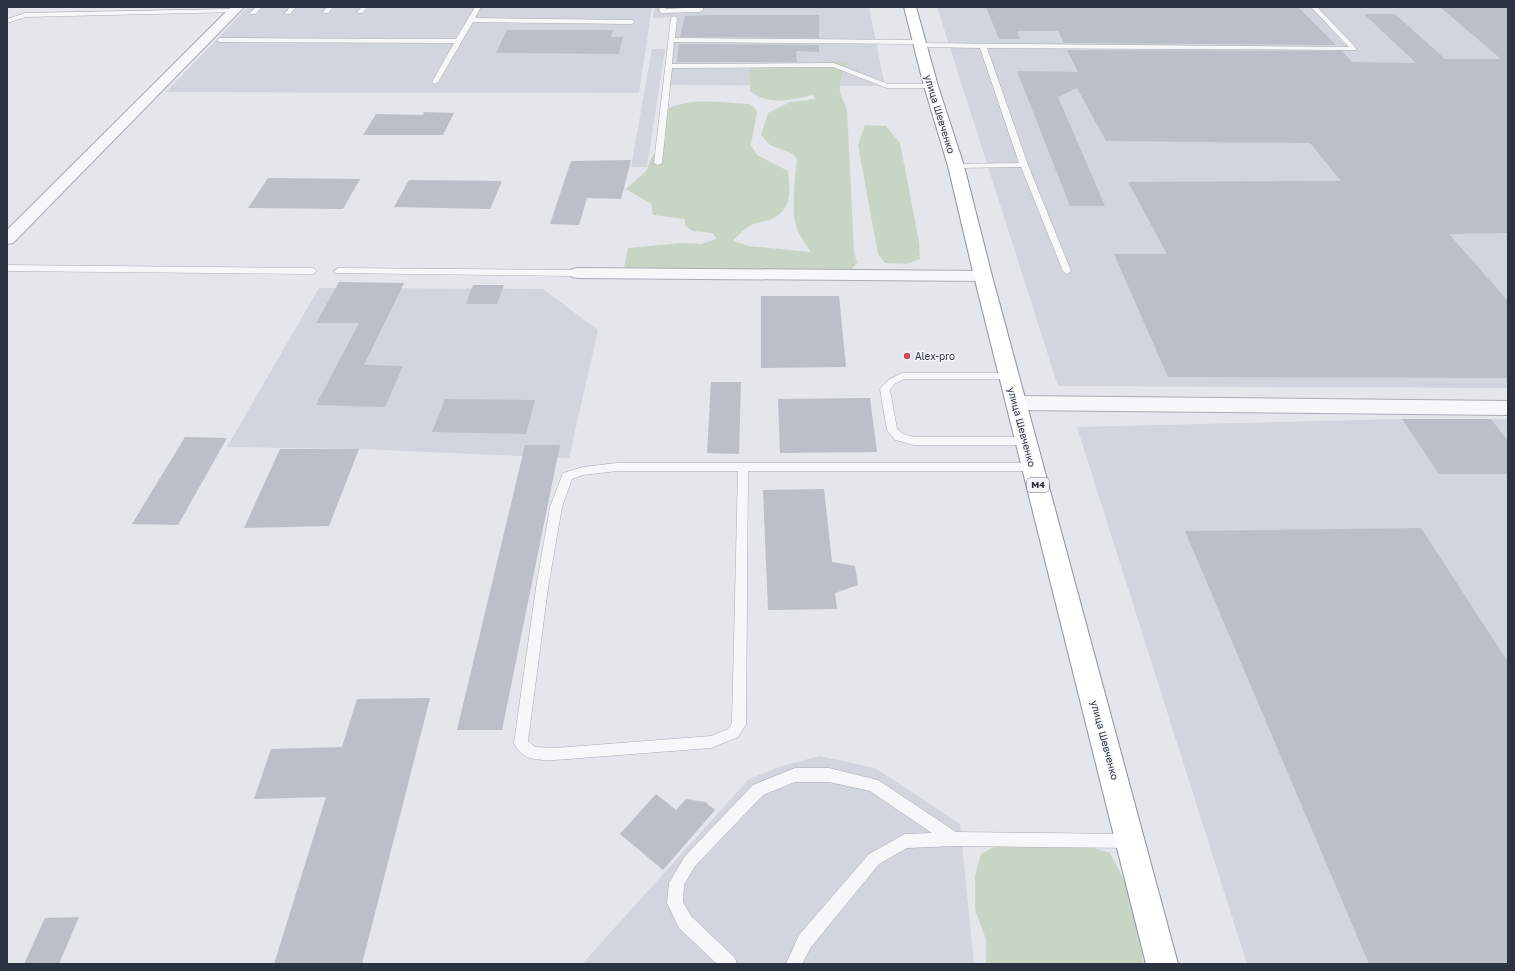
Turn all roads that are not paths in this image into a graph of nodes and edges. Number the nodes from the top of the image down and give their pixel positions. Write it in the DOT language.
graph roads {
  1 [pos="259,7"];
  2 [pos="292,7"];
  3 [pos="365,7"];
  4 [pos="478,7"];
  5 [pos="663,7"];
  6 [pos="700,7"];
  7 [pos="910,7"];
  8 [pos="1314,7"];
  9 [pos="236,9"];
  10 [pos="288,12"];
  11 [pos="360,12"];
  12 [pos="253,13"];
  13 [pos="674,18"];
  14 [pos="472,20"];
  15 [pos="7,21"];
  16 [pos="632,22"];
  17 [pos="220,40"];
  18 [pos="671,40"];
  19 [pos="459,41"];
  20 [pos="919,44"];
  21 [pos="983,46"];
  22 [pos="668,66"];
  23 [pos="435,82"];
  24 [pos="931,86"];
  25 [pos="658,163"];
  26 [pos="1024,165"];
  27 [pos="956,166"];
  28 [pos="7,239"];
  29 [pos="7,268"];
  30 [pos="313,271"];
  31 [pos="338,271"];
  32 [pos="1067,271"];
  33 [pos="578,273"];
  34 [pos="983,276"];
  35 [pos="1009,376"];
  36 [pos="1016,403"];
  37 [pos="1508,408"];
  38 [pos="1026,441"];
  39 [pos="1033,467"];
  40 [pos="743,468"];
  41 [pos="954,839"];
  42 [pos="1131,841"];
  43 [pos="729,964"];
  44 [pos="794,964"];
  45 [pos="1162,964"];
  1 -- 12 [label="lane"];
  2 -- 10 [label="lane"];
  3 -- 11 [label="lane"];
  4 -- 14 [label="lane"];
  5 -- 6 [label="lane"];
  7 -- 20 [label="highway, улица Шевченко / M4"];
  8 -- 21 [label="lane"];
  9 -- 15 [label="lane"];
  9 -- 28 [label="street"];
  13 -- 18 [label="lane"];
  14 -- 16 [label="lane"];
  14 -- 19 [label="lane"];
  17 -- 19 [label="lane"];
  18 -- 20 [label="lane"];
  18 -- 22 [label="lane"];
  19 -- 23 [label="lane"];
  20 -- 21 [label="lane"];
  20 -- 24 [label="highway, улица Шевченко / M4"];
  21 -- 26 [label="lane"];
  22 -- 24 [label="lane"];
  22 -- 25 [label="lane"];
  24 -- 27 [label="highway, улица Шевченко / M4"];
  26 -- 27 [label="lane"];
  26 -- 32 [label="lane"];
  27 -- 34 [label="highway, улица Шевченко / M4"];
  29 -- 30 [label="lane"];
  31 -- 33 [label="lane"];
  33 -- 34 [label="street"];
  34 -- 35 [label="highway, улица Шевченко / M4"];
  35 -- 36 [label="highway, улица Шевченко / M4"];
  35 -- 38 [label="lane"];
  36 -- 37 [label="street"];
  36 -- 38 [label="highway, улица Шевченко / M4"];
  38 -- 39 [label="highway, улица Шевченко / M4"];
  39 -- 40 [label="lane"];
  39 -- 42 [label="highway, улица Шевченко / M4"];
  40 -- 40 [label="lane"];
  41 -- 42 [label="lane"];
  41 -- 43 [label="lane"];
  41 -- 44 [label="lane"];
  42 -- 45 [label="highway, улица Шевченко / M4"];
}
